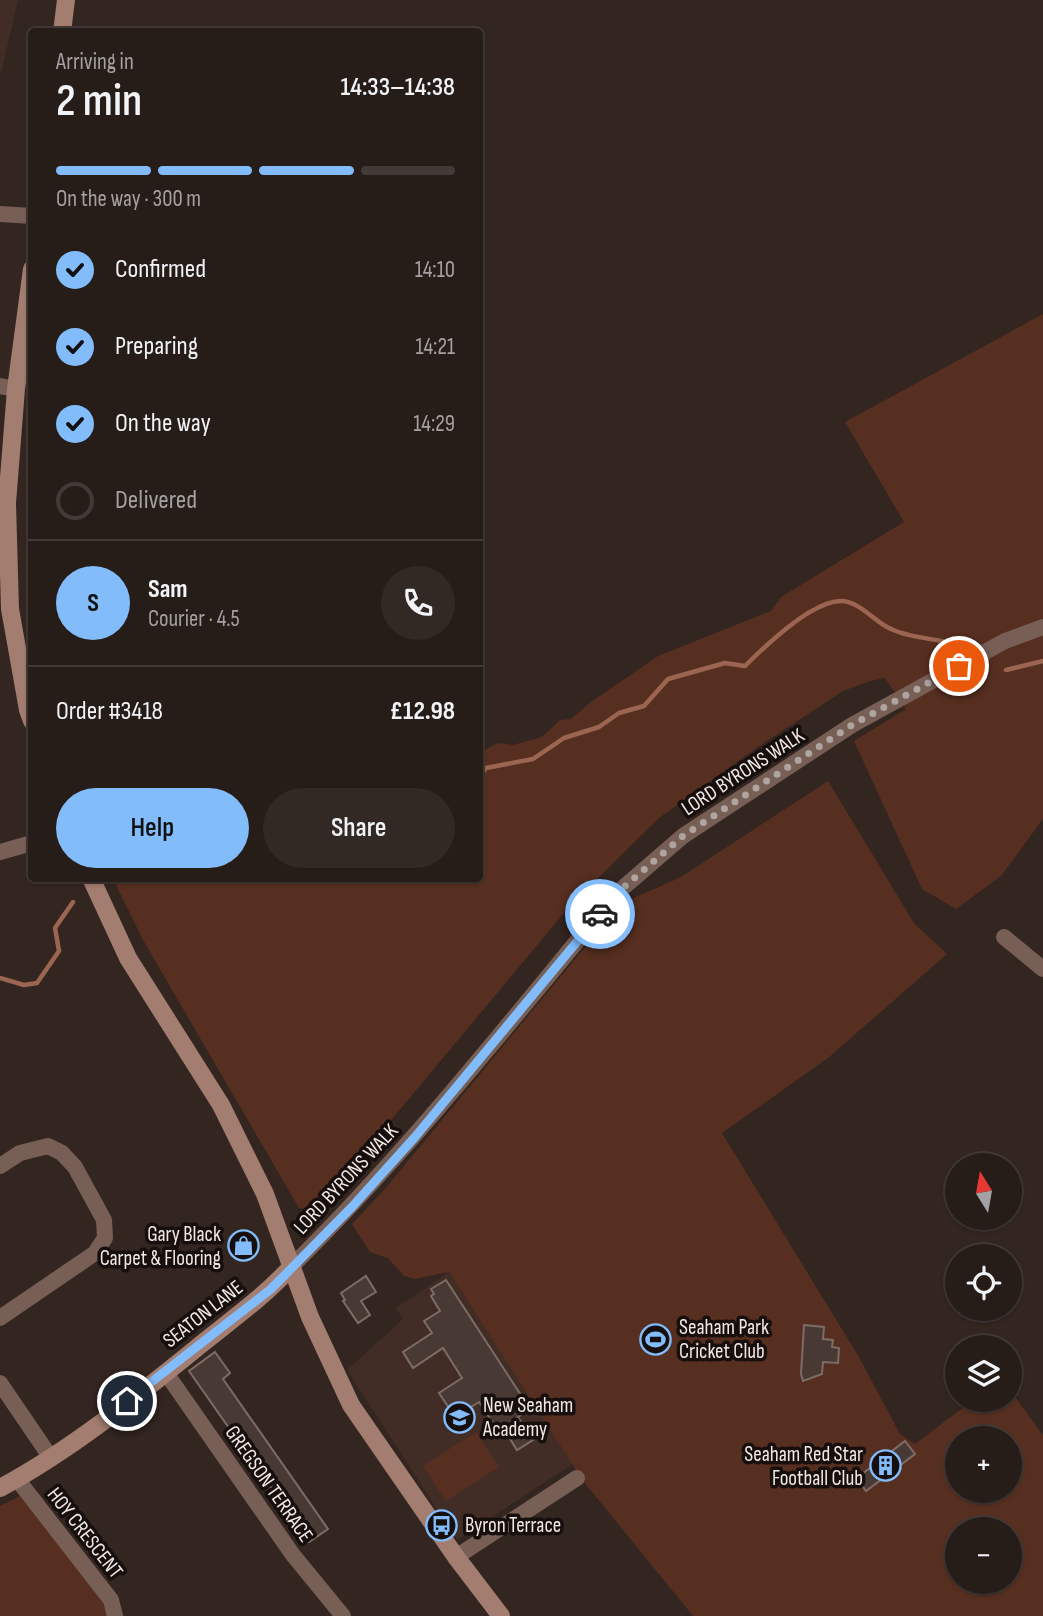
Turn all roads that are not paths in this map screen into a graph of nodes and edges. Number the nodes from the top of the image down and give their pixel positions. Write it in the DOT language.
graph roads {
  1 [pos="66,0"];
  2 [pos="62,28"];
  3 [pos="0,214"];
  4 [pos="28,216"];
  5 [pos="28,307"];
  6 [pos="8,387"];
  7 [pos="1043,627"];
  8 [pos="28,710"];
  9 [pos="28,843"];
  10 [pos="0,852"];
  11 [pos="92,882"];
  12 [pos="1004,937"];
  13 [pos="1043,969"];
  14 [pos="0,1166"];
  15 [pos="292,1266"];
  16 [pos="0,1318"];
  17 [pos="166,1373"];
  18 [pos="0,1383"];
  19 [pos="51,1458"];
  20 [pos="577,1478"];
  21 [pos="17,1479"];
  22 [pos="0,1488"];
  23 [pos="456,1557"];
  24 [pos="115,1616"];
  25 [pos="342,1616"];
  26 [pos="500,1616"];
  1 -- 2 [label="main road"];
  3 -- 4 [label="street"];
  5 -- 6 [label="main road"];
  6 -- 8 [label="main road"];
  7 -- 15 [label="street, LORD BYRONS WALK"];
  9 -- 10 [label="street"];
  11 -- 15 [label="main road"];
  12 -- 13 [label="street"];
  14 -- 16 [label="street"];
  15 -- 17 [label="main road, SEATON LANE"];
  15 -- 23 [label="main road"];
  17 -- 19 [label="main road, SEATON LANE"];
  17 -- 25 [label="street, GREGSON TERRACE"];
  18 -- 19 [label="street"];
  19 -- 21 [label="main road, SEATON LANE"];
  20 -- 23 [label="street"];
  21 -- 22 [label="main road, SEATON LANE"];
  21 -- 24 [label="street, HOY CRESCENT"];
  23 -- 26 [label="main road"];
}
